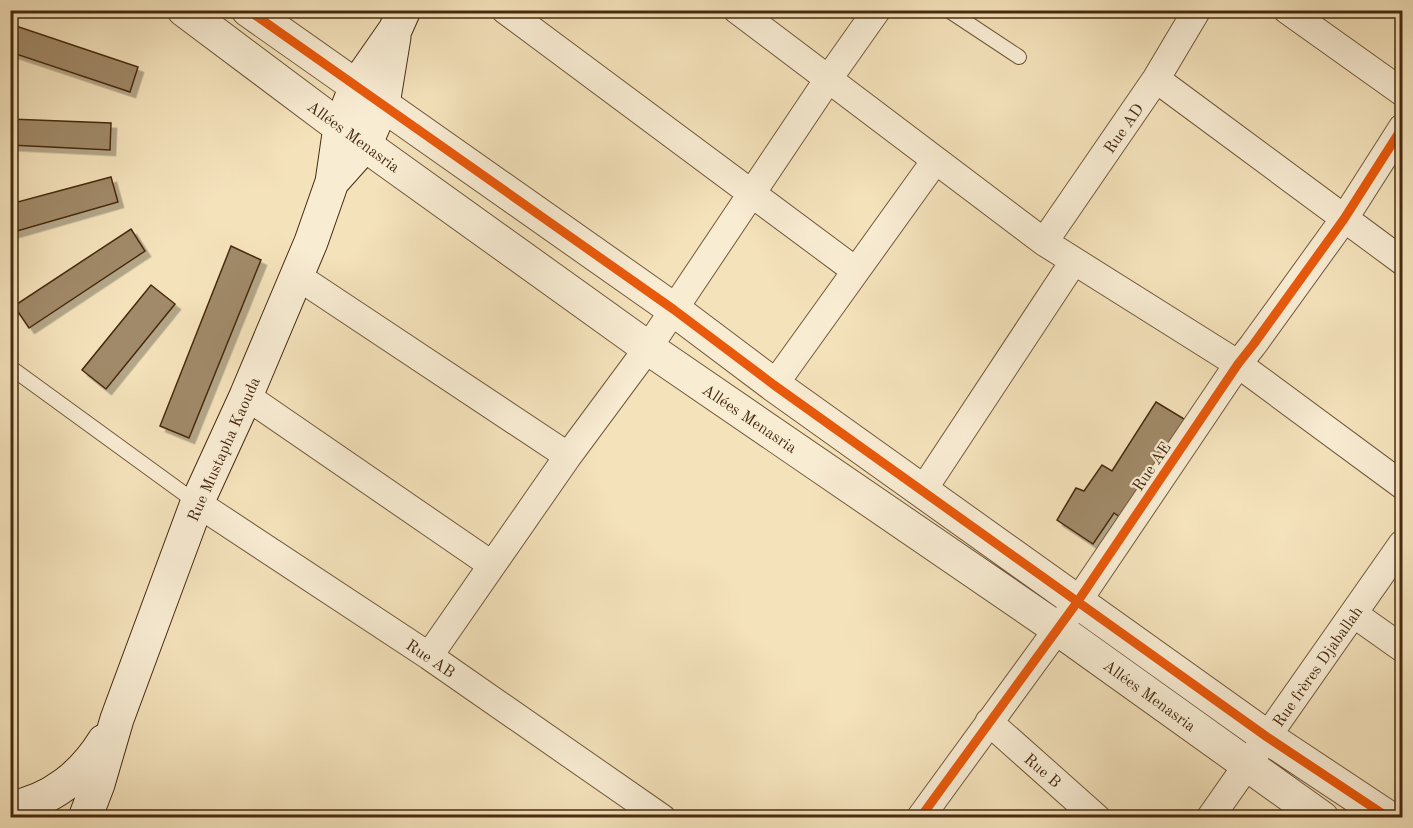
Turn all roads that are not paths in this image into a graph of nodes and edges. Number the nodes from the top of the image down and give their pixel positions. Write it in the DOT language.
graph roads {
  1 [pos="184,10"];
  2 [pos="249,10"];
  3 [pos="505,10"];
  4 [pos="737,10"];
  5 [pos="877,10"];
  6 [pos="948,10"];
  7 [pos="1197,10"];
  8 [pos="1287,10"];
  9 [pos="400,20"];
  10 [pos="1019,57"];
  11 [pos="829,78"];
  12 [pos="1156,79"];
  13 [pos="356,86"];
  14 [pos="1402,92"];
  15 [pos="383,104"];
  16 [pos="1402,128"];
  17 [pos="353,136"];
  18 [pos="935,161"];
  19 [pos="751,193"];
  20 [pos="1344,219"];
  21 [pos="1044,242"];
  22 [pos="1074,261"];
  23 [pos="1402,261"];
  24 [pos="856,271"];
  25 [pos="297,276"];
  26 [pos="673,309"];
  27 [pos="648,348"];
  28 [pos="1238,364"];
  29 [pos="10,367"];
  30 [pos="774,385"];
  31 [pos="246,396"];
  32 [pos="568,456"];
  33 [pos="1402,485"];
  34 [pos="923,490"];
  35 [pos="197,503"];
  36 [pos="1402,544"];
  37 [pos="492,565"];
  38 [pos="1078,601"];
  39 [pos="1354,614"];
  40 [pos="1058,629"];
  41 [pos="1402,648"];
  42 [pos="429,656"];
  43 [pos="117,718"];
  44 [pos="989,722"];
  45 [pos="1267,737"];
  46 [pos="1248,766"];
  47 [pos="10,808"];
  48 [pos="85,818"];
  49 [pos="662,818"];
  50 [pos="920,818"];
  51 [pos="1097,818"];
  52 [pos="1210,818"];
  53 [pos="1322,818"];
  54 [pos="1389,818"];
  1 -- 17 [label="street, Allées Menasria"];
  2 -- 13 [label="street"];
  3 -- 19 [label="street"];
  4 -- 11 [label="street"];
  5 -- 11 [label="street"];
  6 -- 10 [label="lane"];
  7 -- 12 [label="street, Rue AD"];
  8 -- 14 [label="street"];
  9 -- 13 [label="street, Rue Mustapha Kaouda"];
  9 -- 15 [label="street, Rue Mustapha Kaouda"];
  11 -- 18 [label="street"];
  11 -- 19 [label="street"];
  12 -- 20 [label="street"];
  12 -- 21 [label="street, Rue AD"];
  13 -- 15 [label="street"];
  13 -- 17 [label="street, Rue Mustapha Kaouda"];
  15 -- 17 [label="street, Rue Mustapha Kaouda"];
  15 -- 26 [label="street"];
  16 -- 20 [label="street, Rue AE"];
  17 -- 25 [label="street, Rue Mustapha Kaouda"];
  17 -- 27 [label="street, Allées Menasria"];
  18 -- 21 [label="street"];
  18 -- 24 [label="street"];
  19 -- 24 [label="street"];
  19 -- 26 [label="street"];
  20 -- 23 [label="street"];
  20 -- 28 [label="street, Rue AE"];
  21 -- 22 [label="street"];
  22 -- 28 [label="street"];
  22 -- 34 [label="street"];
  24 -- 30 [label="street"];
  25 -- 31 [label="street, Rue Mustapha Kaouda"];
  25 -- 32 [label="street"];
  26 -- 27 [label="street"];
  26 -- 30 [label="street"];
  27 -- 32 [label="street"];
  27 -- 40 [label="street, Allées Menasria"];
  28 -- 33 [label="street"];
  28 -- 38 [label="street, Rue AE"];
  29 -- 35 [label="lane"];
  30 -- 34 [label="street"];
  31 -- 35 [label="street, Rue Mustapha Kaouda"];
  31 -- 37 [label="street"];
  32 -- 37 [label="street"];
  34 -- 38 [label="street"];
  35 -- 42 [label="street, Rue AB"];
  35 -- 43 [label="street, Rue Mustapha Kaouda"];
  36 -- 39 [label="street, Rue frères Djaballah"];
  37 -- 42 [label="street"];
  38 -- 40 [label="street, Rue AE"];
  38 -- 45 [label="street"];
  39 -- 41 [label="street"];
  39 -- 45 [label="street, Rue frères Djaballah"];
  40 -- 44 [label="street, Rue AE"];
  40 -- 46 [label="street, Allées Menasria"];
  42 -- 49 [label="street, Rue AB"];
  43 -- 47 [label="street"];
  43 -- 48 [label="street"];
  44 -- 50 [label="street, Rue AE"];
  44 -- 51 [label="street, Rue B"];
  45 -- 46 [label="street, Rue frères Djaballah"];
  45 -- 54 [label="street"];
  46 -- 52 [label="street, Rue frères Djaballah"];
  46 -- 53 [label="street, Allées Menasria"];
}
